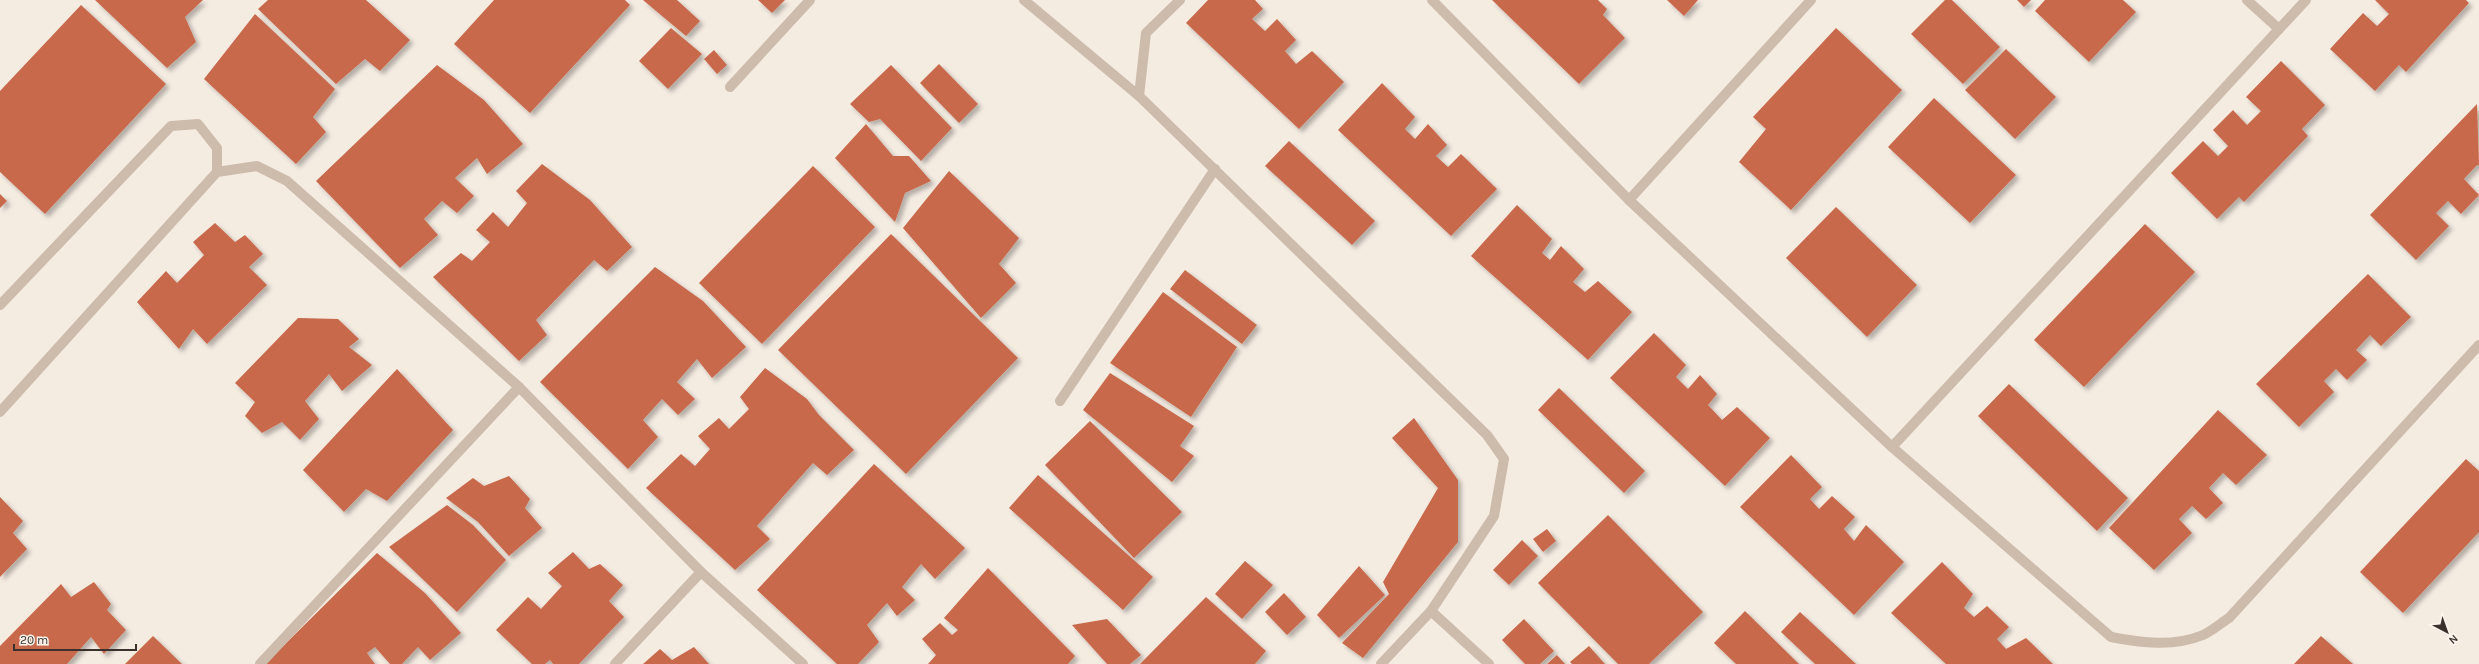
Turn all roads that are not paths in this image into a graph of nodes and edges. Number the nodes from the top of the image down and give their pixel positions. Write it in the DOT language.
graph roads {
  1 [pos="810,0"];
  2 [pos="1024,0"];
  3 [pos="1180,0"];
  4 [pos="1432,0"];
  5 [pos="1811,0"];
  6 [pos="2247,0"];
  7 [pos="2306,0"];
  8 [pos="2279,29"];
  9 [pos="730,87"];
  10 [pos="1139,96"];
  11 [pos="1215,169"];
  12 [pos="217,172"];
  13 [pos="1629,200"];
  14 [pos="0,305"];
  15 [pos="2479,345"];
  16 [pos="519,387"];
  17 [pos="1060,401"];
  18 [pos="0,412"];
  19 [pos="1892,448"];
  20 [pos="701,572"];
  21 [pos="1431,611"];
  22 [pos="260,664"];
  23 [pos="615,664"];
  24 [pos="804,664"];
  25 [pos="1381,664"];
  26 [pos="1489,664"];
  1 -- 9 [label="street"];
  2 -- 10 [label="street"];
  3 -- 10 [label="street"];
  4 -- 13 [label="street"];
  5 -- 13 [label="street"];
  6 -- 8 [label="street"];
  7 -- 8 [label="street"];
  8 -- 19 [label="street"];
  10 -- 11 [label="street"];
  11 -- 17 [label="street"];
  11 -- 21 [label="street"];
  12 -- 14 [label="street"];
  12 -- 16 [label="street"];
  12 -- 18 [label="street"];
  13 -- 19 [label="street"];
  15 -- 19 [label="street"];
  16 -- 20 [label="street"];
  16 -- 22 [label="street"];
  20 -- 23 [label="street"];
  20 -- 24 [label="street"];
  21 -- 25 [label="street"];
  21 -- 26 [label="street"];
}
